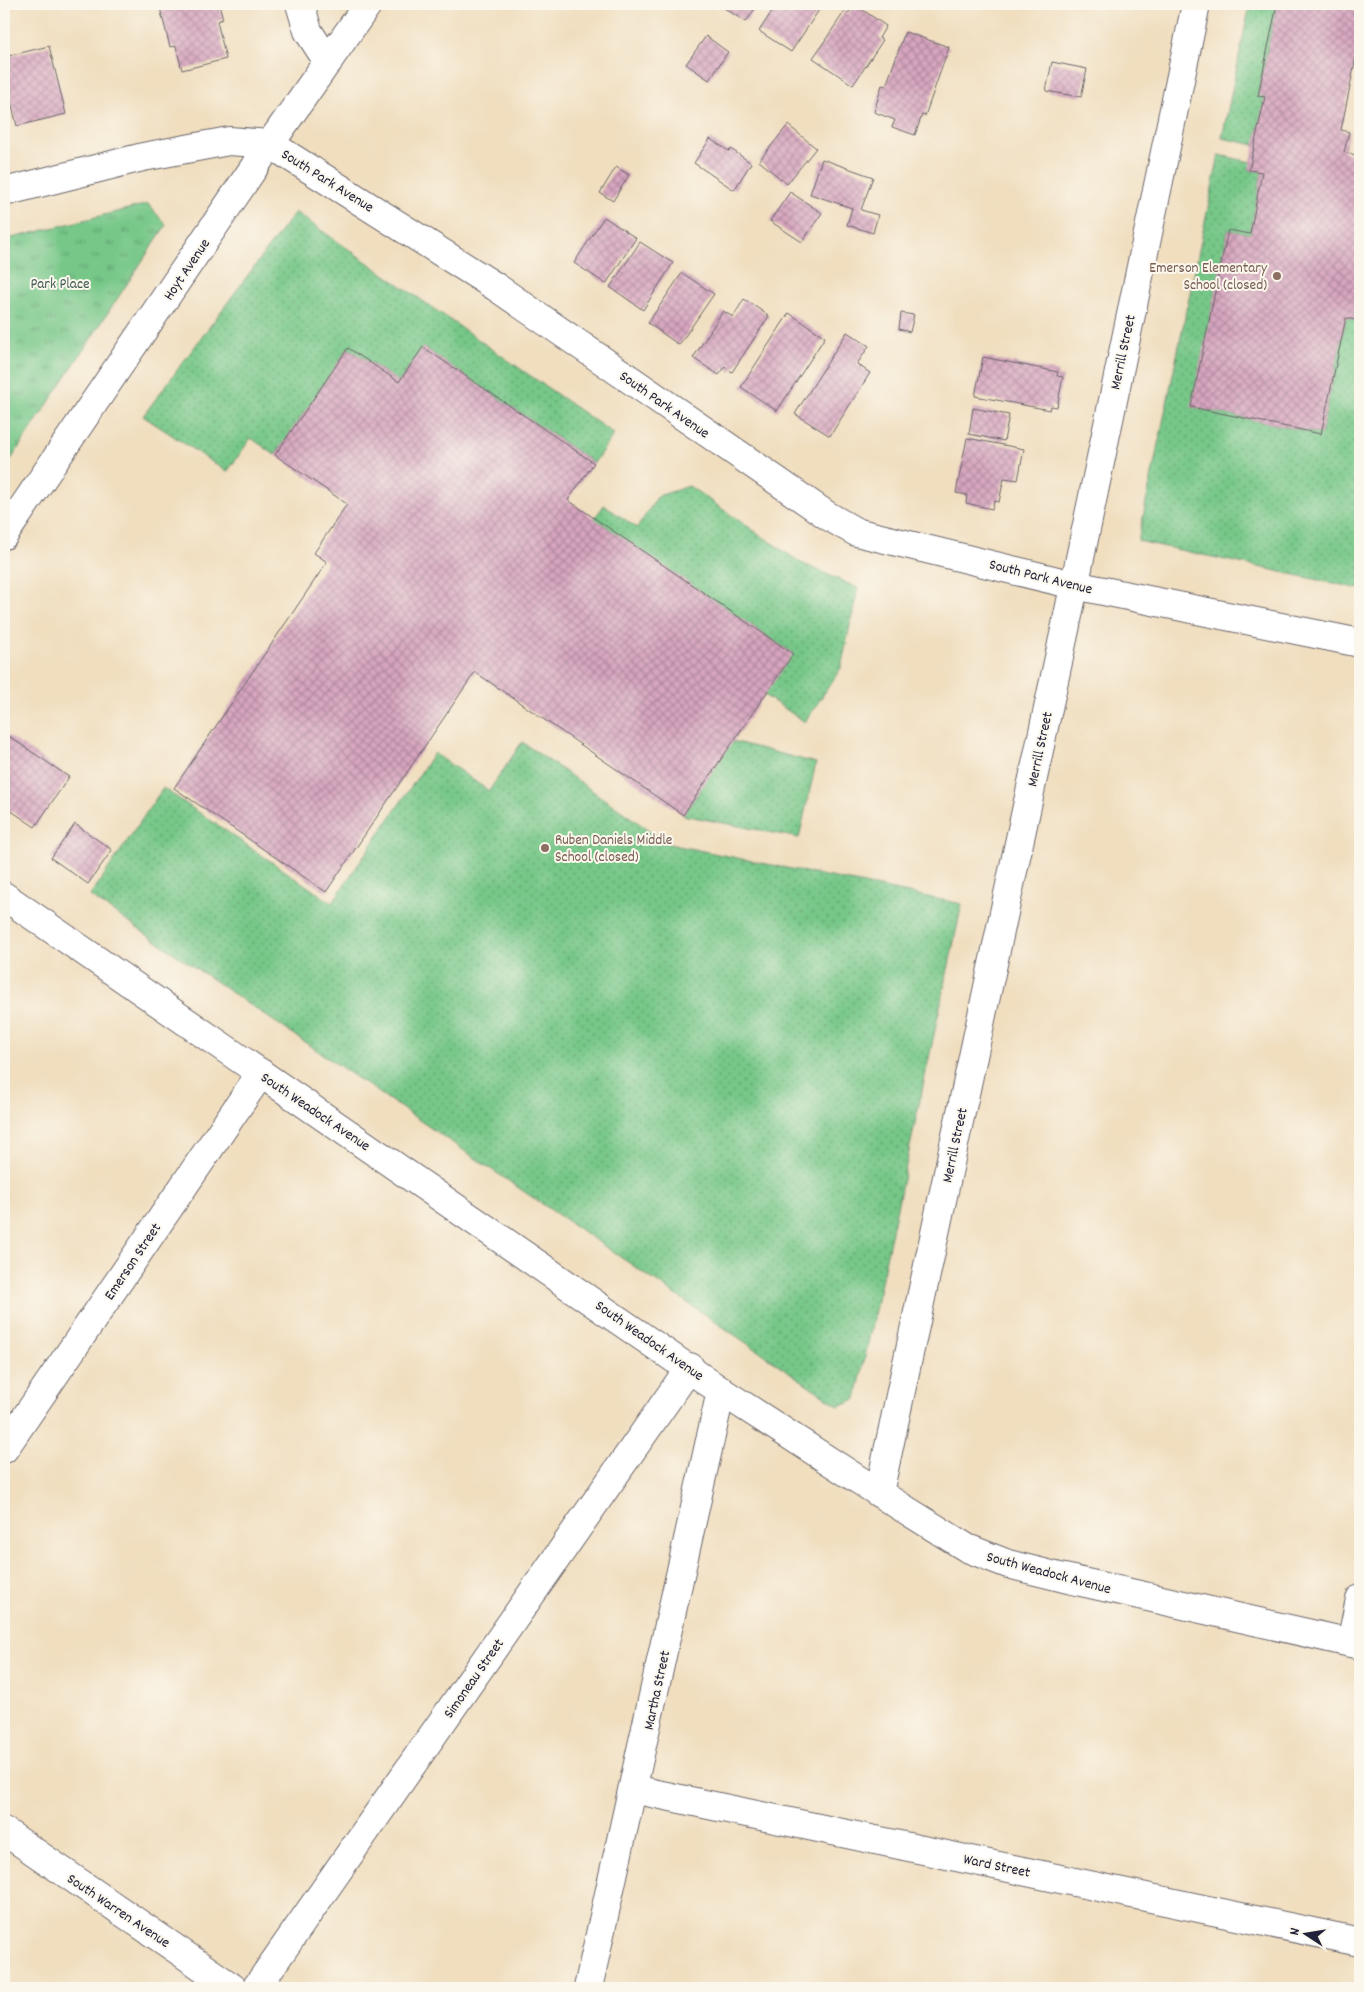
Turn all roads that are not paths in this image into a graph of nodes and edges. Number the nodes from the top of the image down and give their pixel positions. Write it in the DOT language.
graph roads {
  1 [pos="300,4"];
  2 [pos="368,4"];
  3 [pos="1196,4"];
  4 [pos="328,62"];
  5 [pos="270,144"];
  6 [pos="4,192"];
  7 [pos="4,535"];
  8 [pos="1074,585"];
  9 [pos="1360,642"];
  10 [pos="4,896"];
  11 [pos="261,1073"];
  12 [pos="690,1367"];
  13 [pos="722,1391"];
  14 [pos="4,1449"];
  15 [pos="879,1493"];
  16 [pos="1360,1599"];
  17 [pos="1356,1644"];
  18 [pos="633,1789"];
  19 [pos="4,1831"];
  20 [pos="1360,1942"];
  21 [pos="233,1988"];
  22 [pos="256,1988"];
  23 [pos="588,1988"];
  1 -- 4 [label="street"];
  2 -- 4 [label="street, Hoyt Avenue"];
  3 -- 8 [label="street, Merrill Street"];
  4 -- 5 [label="street, Hoyt Avenue"];
  5 -- 6 [label="street, South Park Avenue"];
  5 -- 7 [label="street, Hoyt Avenue"];
  5 -- 8 [label="street, South Park Avenue"];
  8 -- 9 [label="street, South Park Avenue"];
  8 -- 15 [label="street, Merrill Street"];
  10 -- 11 [label="street, South Weadock Avenue"];
  11 -- 12 [label="street, South Weadock Avenue"];
  11 -- 14 [label="street, Emerson Street"];
  12 -- 13 [label="street, South Weadock Avenue"];
  12 -- 22 [label="street, Simoneau Street"];
  13 -- 15 [label="street, South Weadock Avenue"];
  13 -- 18 [label="street, Martha Street"];
  15 -- 17 [label="street, South Weadock Avenue"];
  16 -- 17 [label="street"];
  18 -- 20 [label="street, Ward Street"];
  18 -- 23 [label="street, Martha Street"];
  19 -- 21 [label="street, South Warren Avenue"];
}
